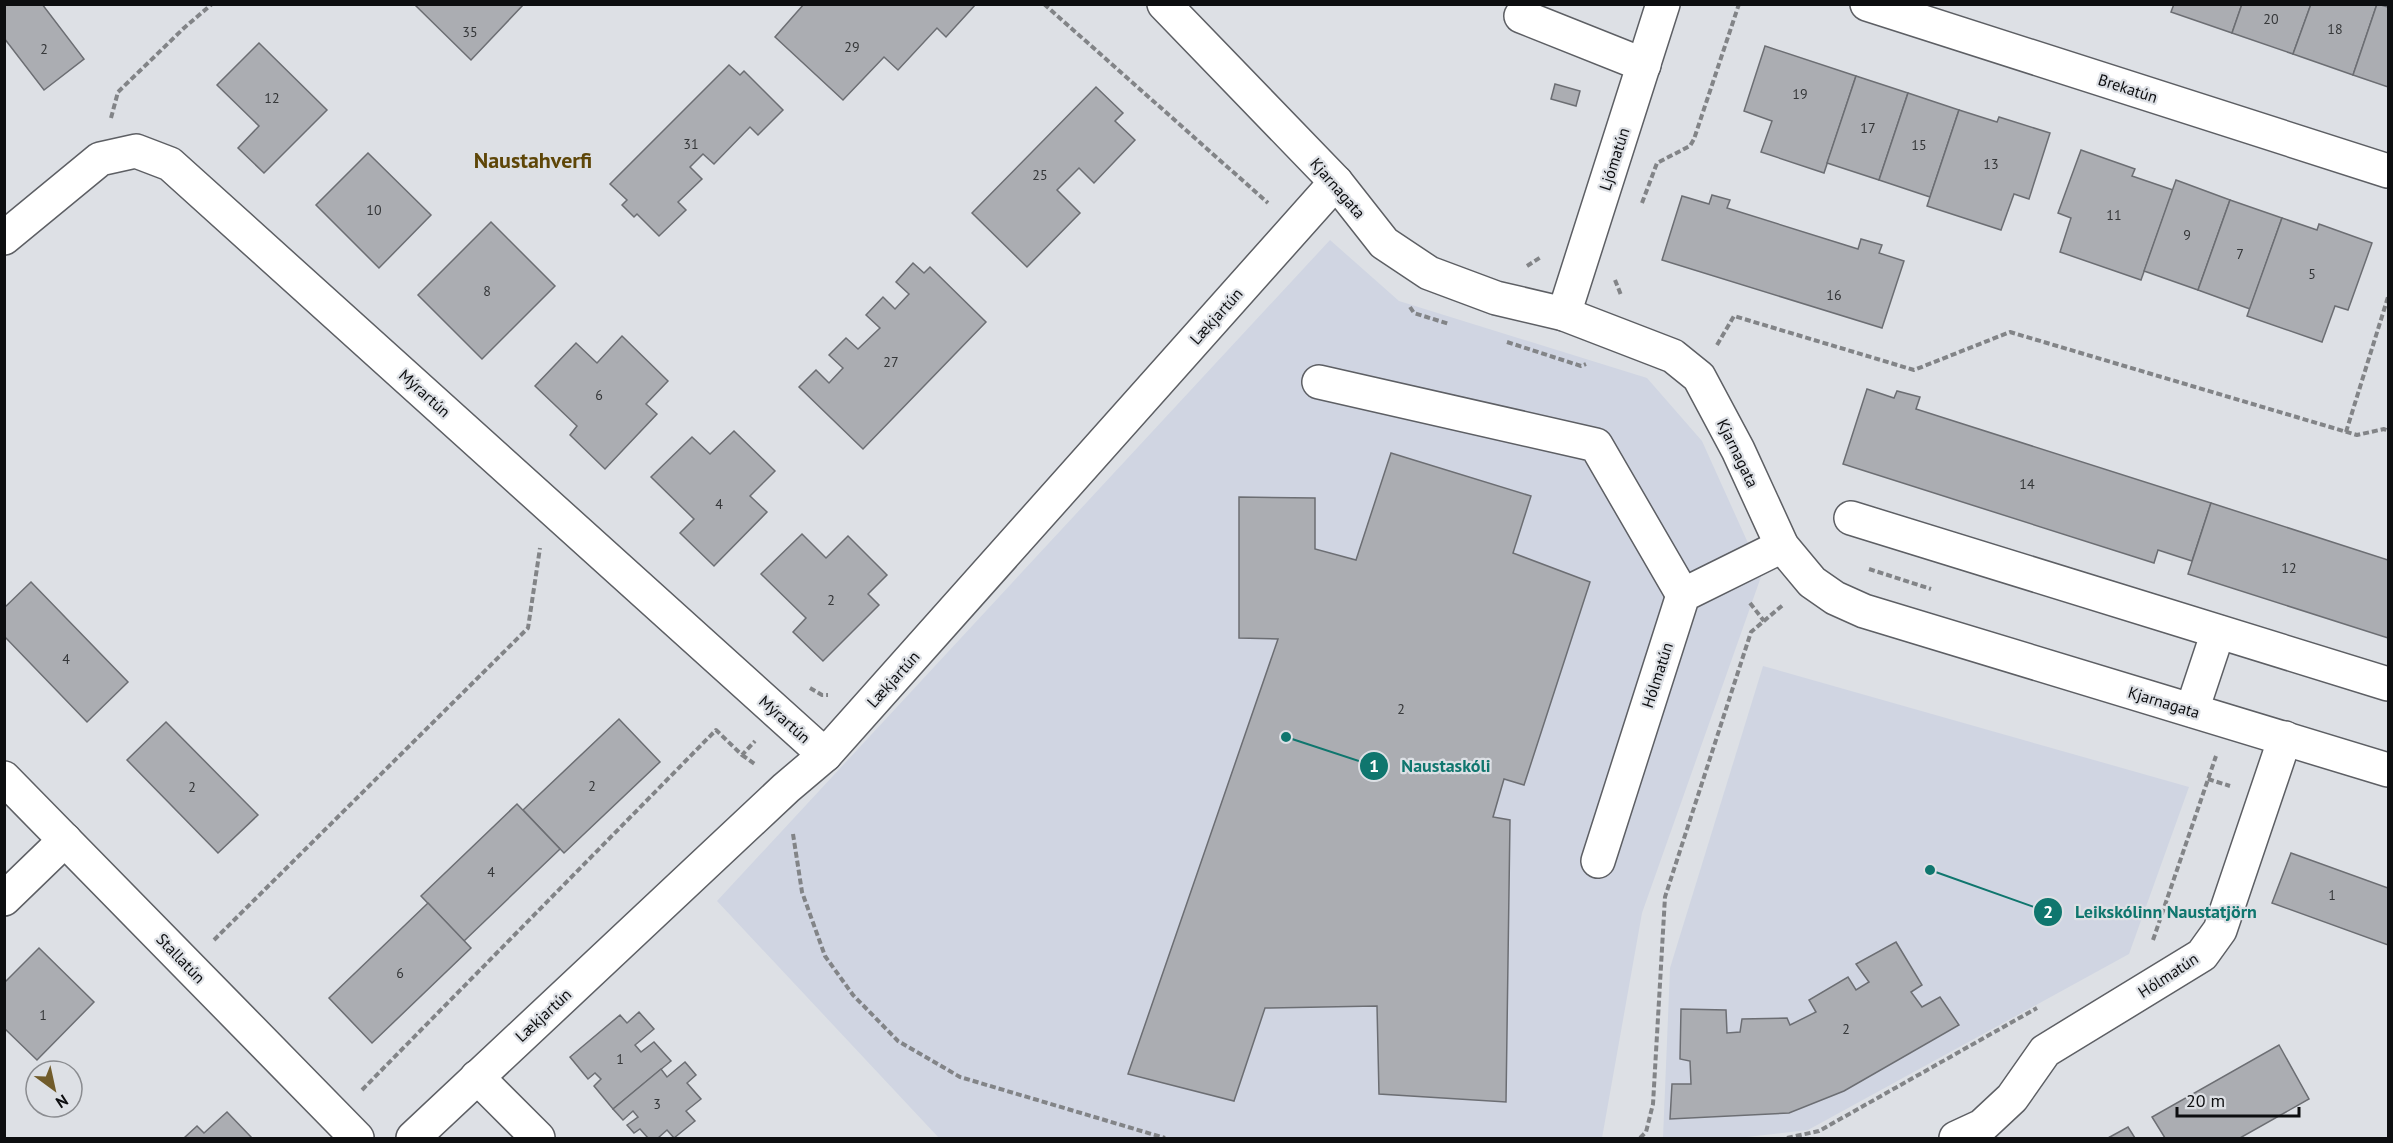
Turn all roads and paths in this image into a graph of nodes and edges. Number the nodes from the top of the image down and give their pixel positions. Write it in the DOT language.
graph roads {
  1 [pos="212,4"];
  2 [pos="1164,4"];
  3 [pos="1663,4"];
  4 [pos="1739,4"];
  5 [pos="1867,4"];
  6 [pos="1521,16"];
  7 [pos="1644,65"];
  8 [pos="100,159"];
  9 [pos="2388,171"];
  10 [pos="1336,182"];
  11 [pos="1639,213"];
  12 [pos="7,231"];
  13 [pos="1620,270"];
  14 [pos="1616,281"];
  15 [pos="2388,297"];
  16 [pos="1564,314"];
  17 [pos="1700,376"];
  18 [pos="1319,382"];
  19 [pos="2388,431"];
  20 [pos="2346,432"];
  21 [pos="546,503"];
  22 [pos="1851,518"];
  23 [pos="1782,546"];
  24 [pos="1812,582"];
  25 [pos="1683,595"];
  26 [pos="2218,632"];
  27 [pos="2388,684"];
  28 [pos="2192,710"];
  29 [pos="2228,721"];
  30 [pos="2285,738"];
  31 [pos="742,755"];
  32 [pos="825,755"];
  33 [pos="2388,770"];
  34 [pos="4,778"];
  35 [pos="786,788"];
  36 [pos="65,840"];
  37 [pos="1598,861"];
  38 [pos="4,899"];
  39 [pos="2152,944"];
  40 [pos="188,966"];
  41 [pos="2038,1008"];
  42 [pos="477,1077"];
  43 [pos="357,1138"];
  44 [pos="413,1138"];
  45 [pos="538,1138"];
  46 [pos="1165,1138"];
  47 [pos="1640,1138"];
  48 [pos="1787,1138"];
  49 [pos="1956,1138"];
  1 -- 8 [label="path"];
  2 -- 10 [label="street, Kjarnagata"];
  3 -- 7 [label="street, Ljómatún"];
  4 -- 11 [label="path"];
  5 -- 9 [label="street, Brekatún"];
  6 -- 7 [label="street"];
  7 -- 16 [label="street, Ljómatún"];
  8 -- 12 [label="street, Mýrartún"];
  8 -- 21 [label="street, Mýrartún"];
  10 -- 16 [label="street, Kjarnagata"];
  10 -- 32 [label="street, Lækjartún"];
  13 -- 14 [label="path"];
  15 -- 20 [label="path"];
  16 -- 17 [label="street, Kjarnagata"];
  17 -- 20 [label="path"];
  17 -- 23 [label="street, Kjarnagata"];
  18 -- 25 [label="street"];
  19 -- 20 [label="path"];
  21 -- 32 [label="street, Mýrartún"];
  21 -- 40 [label="path"];
  22 -- 26 [label="street"];
  23 -- 24 [label="street, Kjarnagata"];
  23 -- 25 [label="street"];
  24 -- 28 [label="street, Kjarnagata"];
  24 -- 47 [label="path"];
  25 -- 37 [label="street, Hólmatún"];
  26 -- 27 [label="street"];
  26 -- 28 [label="street"];
  28 -- 29 [label="street, Kjarnagata"];
  29 -- 30 [label="street, Kjarnagata"];
  29 -- 39 [label="path"];
  30 -- 33 [label="street, Kjarnagata"];
  30 -- 49 [label="street, Hólmatún"];
  31 -- 35 [label="path"];
  32 -- 35 [label="street, Lækjartún"];
  34 -- 36 [label="street, Stallatún"];
  35 -- 42 [label="street, Lækjartún"];
  35 -- 46 [label="path"];
  36 -- 38 [label="street"];
  36 -- 40 [label="street, Stallatún"];
  40 -- 43 [label="street, Stallatún"];
  41 -- 48 [label="path"];
  42 -- 44 [label="street, Lækjartún"];
  42 -- 45 [label="street"];
}
